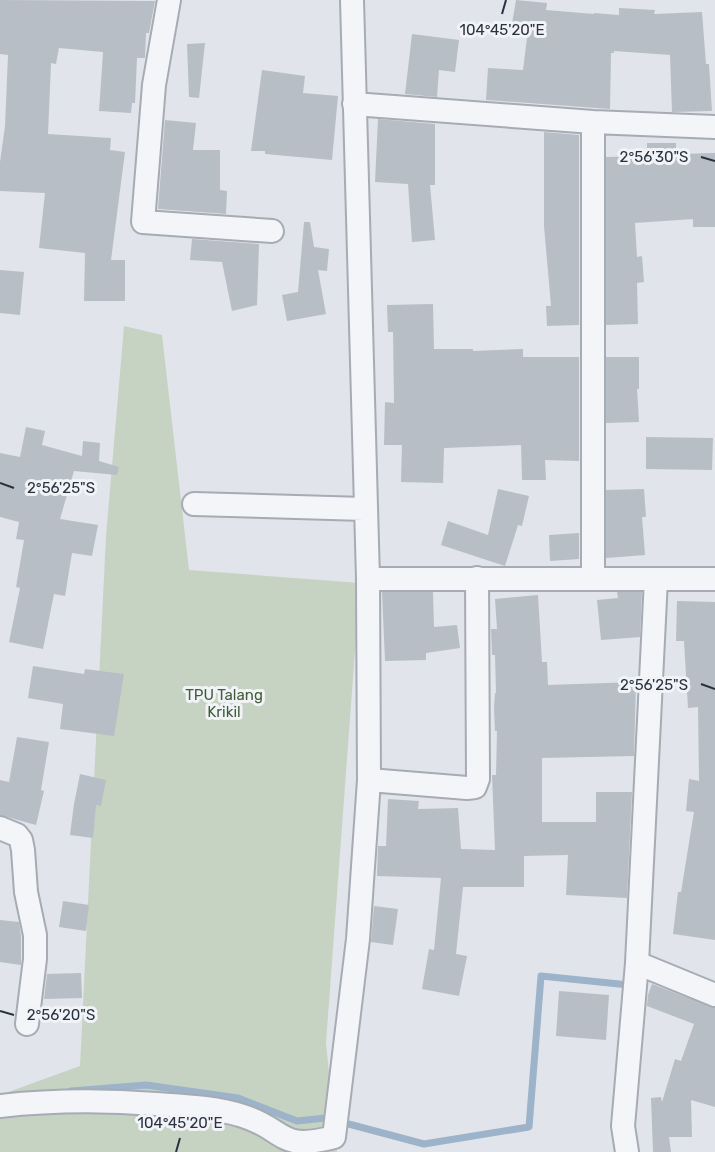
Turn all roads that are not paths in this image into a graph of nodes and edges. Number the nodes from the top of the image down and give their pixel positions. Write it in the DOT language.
graph roads {
  1 [pos="169,0"];
  2 [pos="352,0"];
  3 [pos="354,104"];
  4 [pos="593,122"];
  5 [pos="715,127"];
  6 [pos="272,231"];
  7 [pos="194,504"];
  8 [pos="364,509"];
  9 [pos="477,578"];
  10 [pos="368,579"];
  11 [pos="593,579"];
  12 [pos="656,579"];
  13 [pos="715,579"];
  14 [pos="369,780"];
  15 [pos="0,828"];
  16 [pos="637,963"];
  17 [pos="715,994"];
  18 [pos="27,1024"];
  19 [pos="0,1106"];
  20 [pos="339,1131"];
  21 [pos="627,1152"];
  1 -- 6 [label="street"];
  2 -- 3 [label="street"];
  3 -- 4 [label="street"];
  3 -- 8 [label="street"];
  4 -- 5 [label="street"];
  4 -- 11 [label="street"];
  7 -- 8 [label="street"];
  8 -- 10 [label="street"];
  9 -- 10 [label="street"];
  9 -- 11 [label="street"];
  9 -- 14 [label="street"];
  10 -- 14 [label="street"];
  11 -- 12 [label="street"];
  12 -- 13 [label="street"];
  12 -- 16 [label="street"];
  14 -- 20 [label="street"];
  15 -- 18 [label="street"];
  16 -- 17 [label="street"];
  16 -- 21 [label="street"];
  19 -- 20 [label="street"];
}
